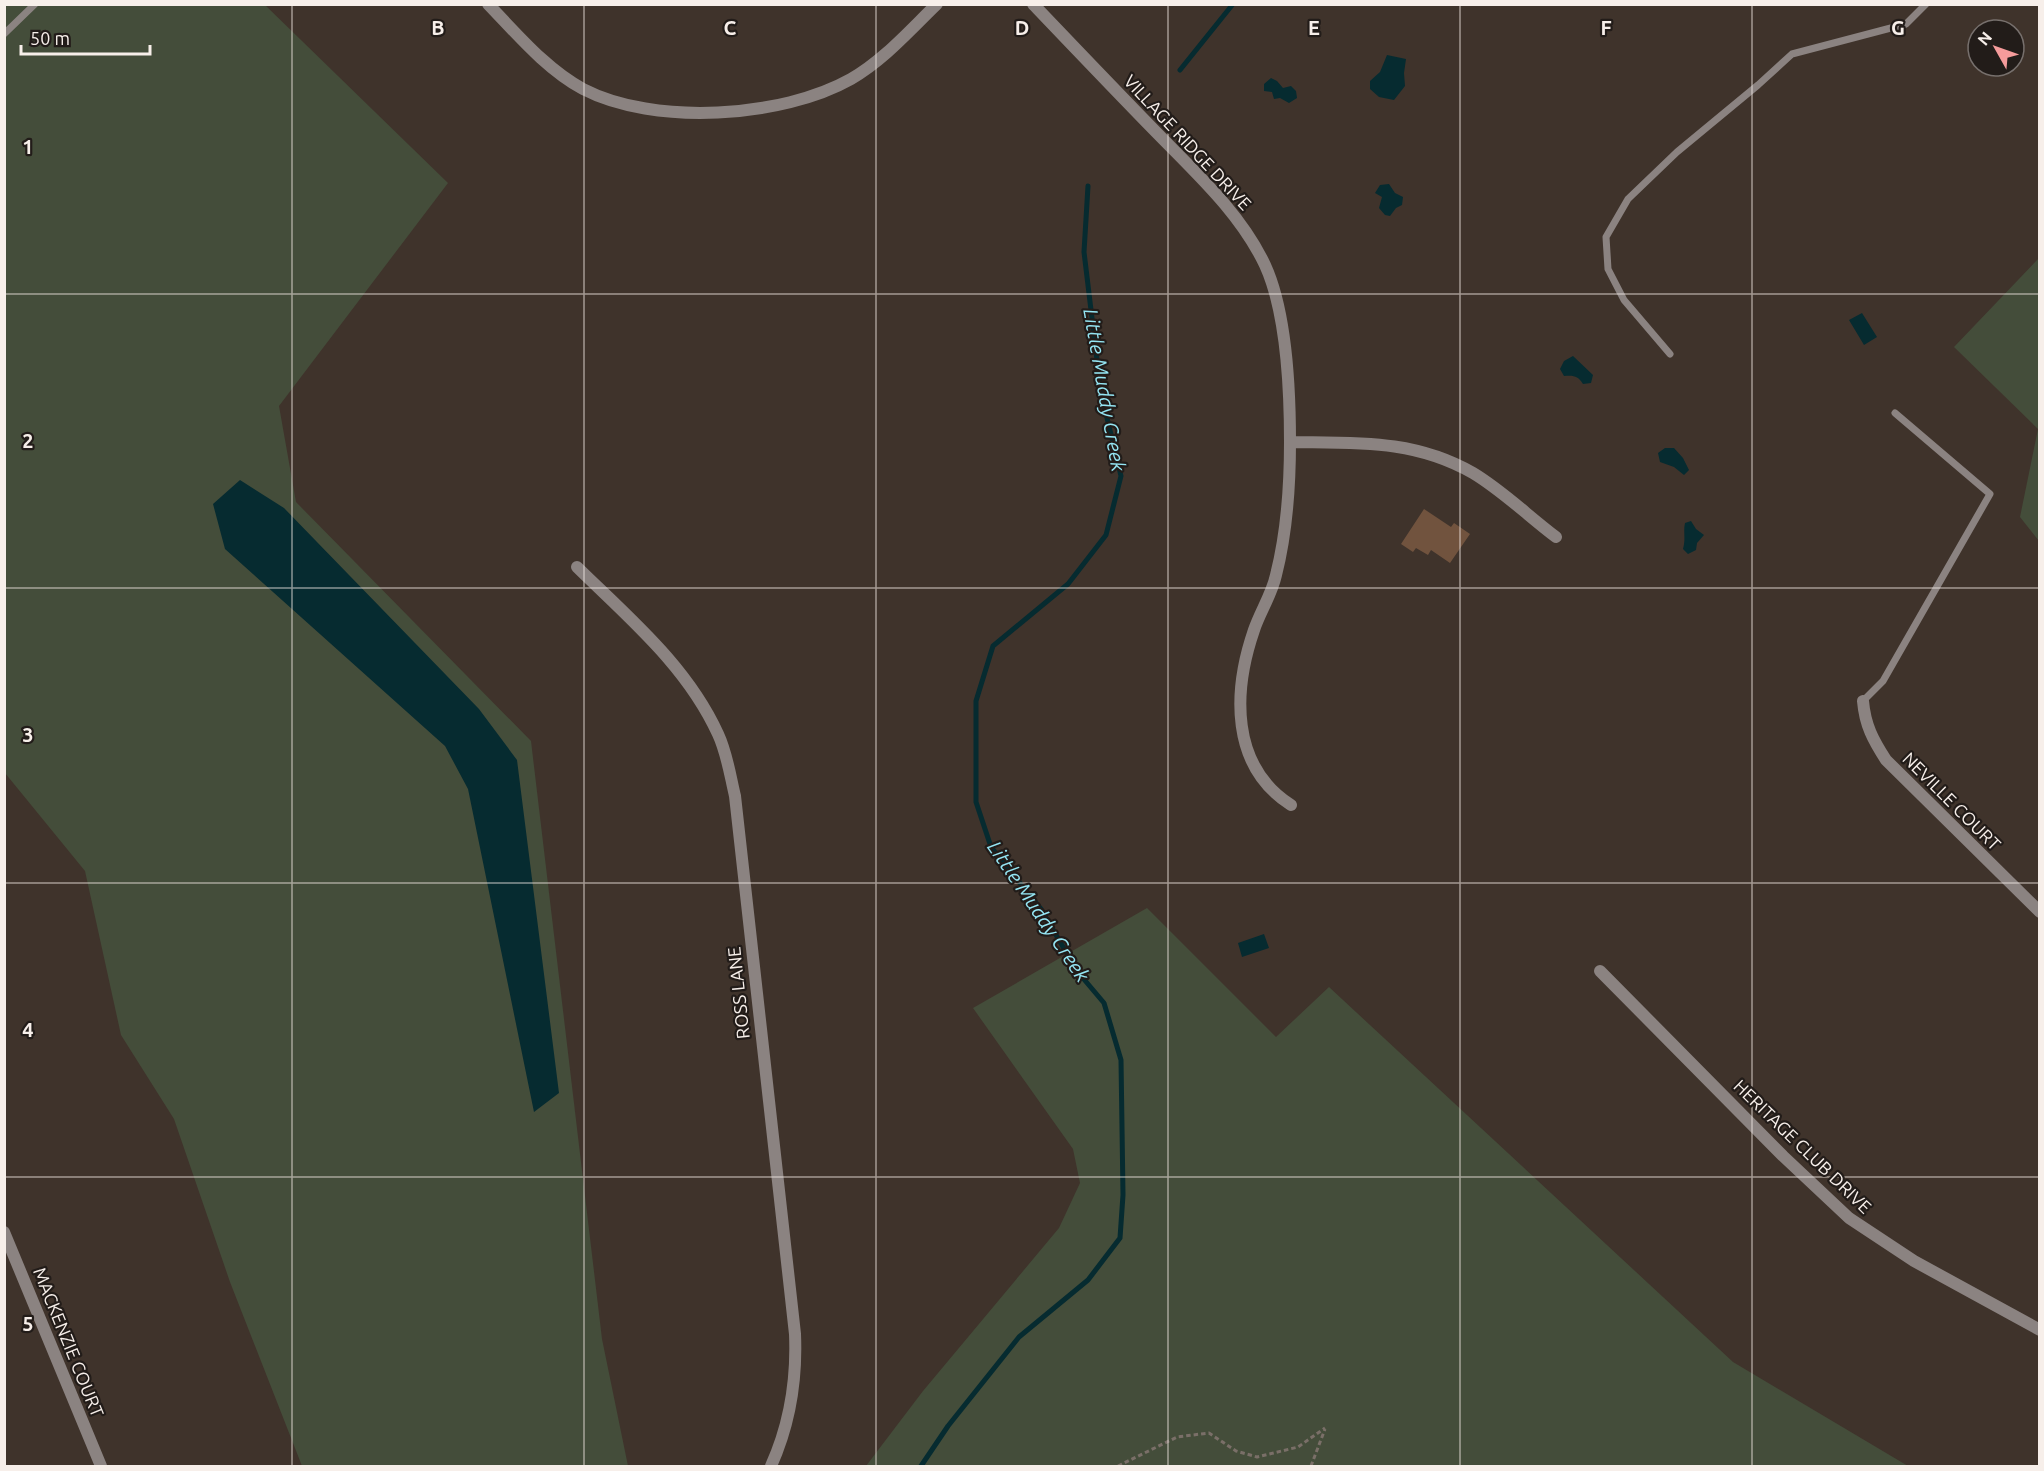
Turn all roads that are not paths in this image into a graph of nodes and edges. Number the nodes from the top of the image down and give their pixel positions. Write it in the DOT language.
graph roads {
  1 [pos="35,4"];
  2 [pos="488,4"];
  3 [pos="937,4"];
  4 [pos="1033,4"];
  5 [pos="1926,4"];
  6 [pos="4,34"];
  7 [pos="1670,354"];
  8 [pos="1895,413"];
  9 [pos="1290,442"];
  10 [pos="1556,537"];
  11 [pos="577,567"];
  12 [pos="1863,701"];
  13 [pos="1291,805"];
  14 [pos="2040,912"];
  15 [pos="1600,971"];
  16 [pos="4,1232"];
  17 [pos="2040,1330"];
  18 [pos="101,1467"];
  19 [pos="771,1467"];
  1 -- 6 [label="lane"];
  2 -- 3 [label="street"];
  4 -- 9 [label="street, VILLAGE RIDGE DRIVE"];
  5 -- 7 [label="lane"];
  8 -- 12 [label="lane"];
  9 -- 10 [label="street"];
  9 -- 13 [label="street, VILLAGE RIDGE DRIVE"];
  11 -- 19 [label="street, ROSS LANE"];
  12 -- 14 [label="street, NEVILLE COURT"];
  15 -- 17 [label="street, HERITAGE CLUB DRIVE"];
  16 -- 18 [label="street, MACKENZIE COURT"];
}
